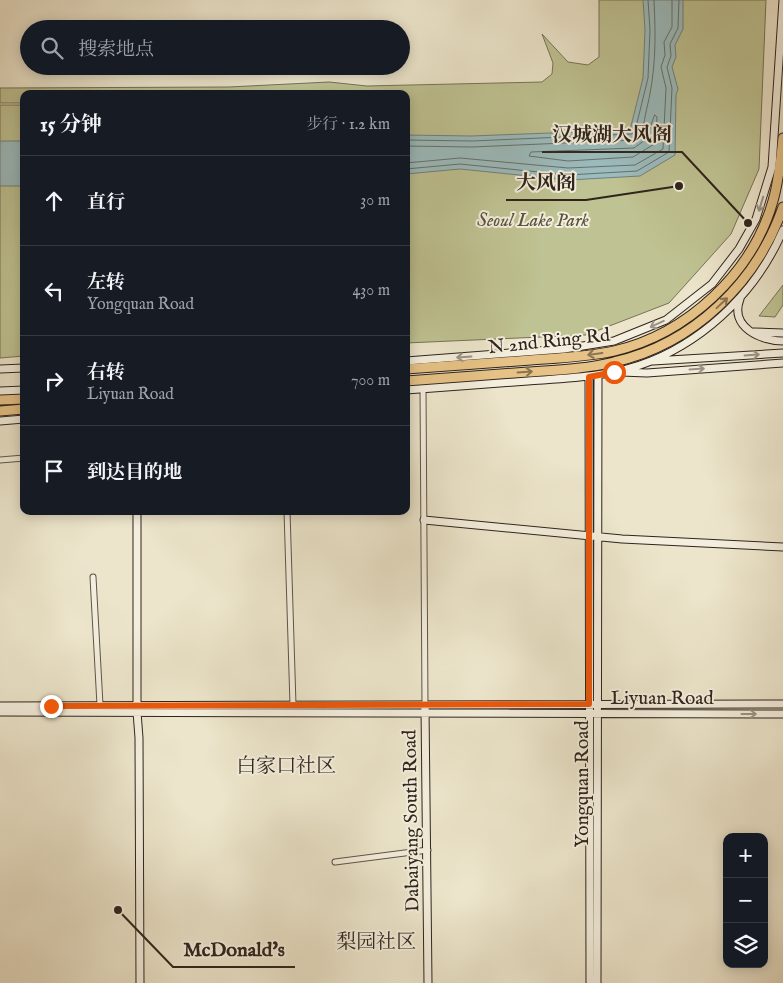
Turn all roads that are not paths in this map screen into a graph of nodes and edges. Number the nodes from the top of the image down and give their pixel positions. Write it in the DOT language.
graph roads {
  1 [pos="783,0"];
  2 [pos="783,138"];
  3 [pos="783,206"];
  4 [pos="783,230"];
  5 [pos="741,296"];
  6 [pos="744,326"];
  7 [pos="783,333"];
  8 [pos="783,341"];
  9 [pos="783,353"];
  10 [pos="410,361"];
  11 [pos="650,362"];
  12 [pos="783,363"];
  13 [pos="20,368"];
  14 [pos="0,369"];
  15 [pos="410,369"];
  16 [pos="614,372"];
  17 [pos="598,376"];
  18 [pos="589,377"];
  19 [pos="410,381"];
  20 [pos="423,388"];
  21 [pos="20,390"];
  22 [pos="410,390"];
  23 [pos="0,391"];
  24 [pos="20,398"];
  25 [pos="0,400"];
  26 [pos="20,410"];
  27 [pos="0,411"];
  28 [pos="20,419"];
  29 [pos="0,421"];
  30 [pos="20,458"];
  31 [pos="0,460"];
  32 [pos="137,515"];
  33 [pos="287,515"];
  34 [pos="424,520"];
  35 [pos="594,536"];
  36 [pos="783,547"];
  37 [pos="93,577"];
  38 [pos="783,704"];
  39 [pos="100,705"];
  40 [pos="293,705"];
  41 [pos="0,706"];
  42 [pos="425,708"];
  43 [pos="593,708"];
  44 [pos="137,709"];
  45 [pos="0,712"];
  46 [pos="783,714"];
  47 [pos="428,850"];
  48 [pos="335,862"];
  49 [pos="140,983"];
  50 [pos="428,983"];
  51 [pos="590,983"];
  52 [pos="597,983"];
  1 -- 10 [label="main road, one-way"];
  2 -- 15 [label="highway, N 2nd Ring Rd, one-way"];
  19 -- 3 [label="highway, N 2nd Ring Rd, one-way"];
  4 -- 5 [label="main road"];
  5 -- 6 [label="main road"];
  5 -- 11 [label="main road"];
  6 -- 7 [label="main road"];
  6 -- 8 [label="main road"];
  11 -- 9 [label="main road, one-way"];
  11 -- 16 [label="main road"];
  16 -- 12 [label="main road, one-way"];
  13 -- 14 [label="main road"];
  16 -- 17 [label="main road"];
  17 -- 18 [label="main road"];
  17 -- 35 [label="main road, Yongquan Road"];
  18 -- 20 [label="main road"];
  18 -- 35 [label="main road, Yongquan Road"];
  20 -- 22 [label="main road"];
  20 -- 34 [label="street, Dabaiyang South Road"];
  21 -- 23 [label="main road"];
  24 -- 25 [label="highway"];
  26 -- 27 [label="highway"];
  28 -- 29 [label="main road"];
  30 -- 31 [label="street"];
  32 -- 44 [label="main road"];
  33 -- 40 [label="street"];
  34 -- 35 [label="main road"];
  34 -- 42 [label="street, Dabaiyang South Road"];
  35 -- 36 [label="main road"];
  35 -- 43 [label="main road, Yongquan Road"];
  37 -- 39 [label="street"];
  38 -- 43 [label="main road, Liyuan Road"];
  39 -- 41 [label="main road, Liyuan Road"];
  39 -- 44 [label="main road, Liyuan Road"];
  40 -- 42 [label="main road, Liyuan Road"];
  40 -- 44 [label="main road, Liyuan Road"];
  42 -- 43 [label="main road, Liyuan Road"];
  42 -- 44 [label="main road, Liyuan Road"];
  42 -- 47 [label="main road, Dabaiyang South Road"];
  43 -- 46 [label="main road, Liyuan Road, one-way"];
  43 -- 51 [label="main road, Yongquan Road"];
  43 -- 52 [label="main road, Yongquan Road"];
  44 -- 45 [label="main road, Liyuan Road"];
  44 -- 49 [label="main road"];
  47 -- 48 [label="street"];
  47 -- 50 [label="main road, Dabaiyang South Road"];
}
